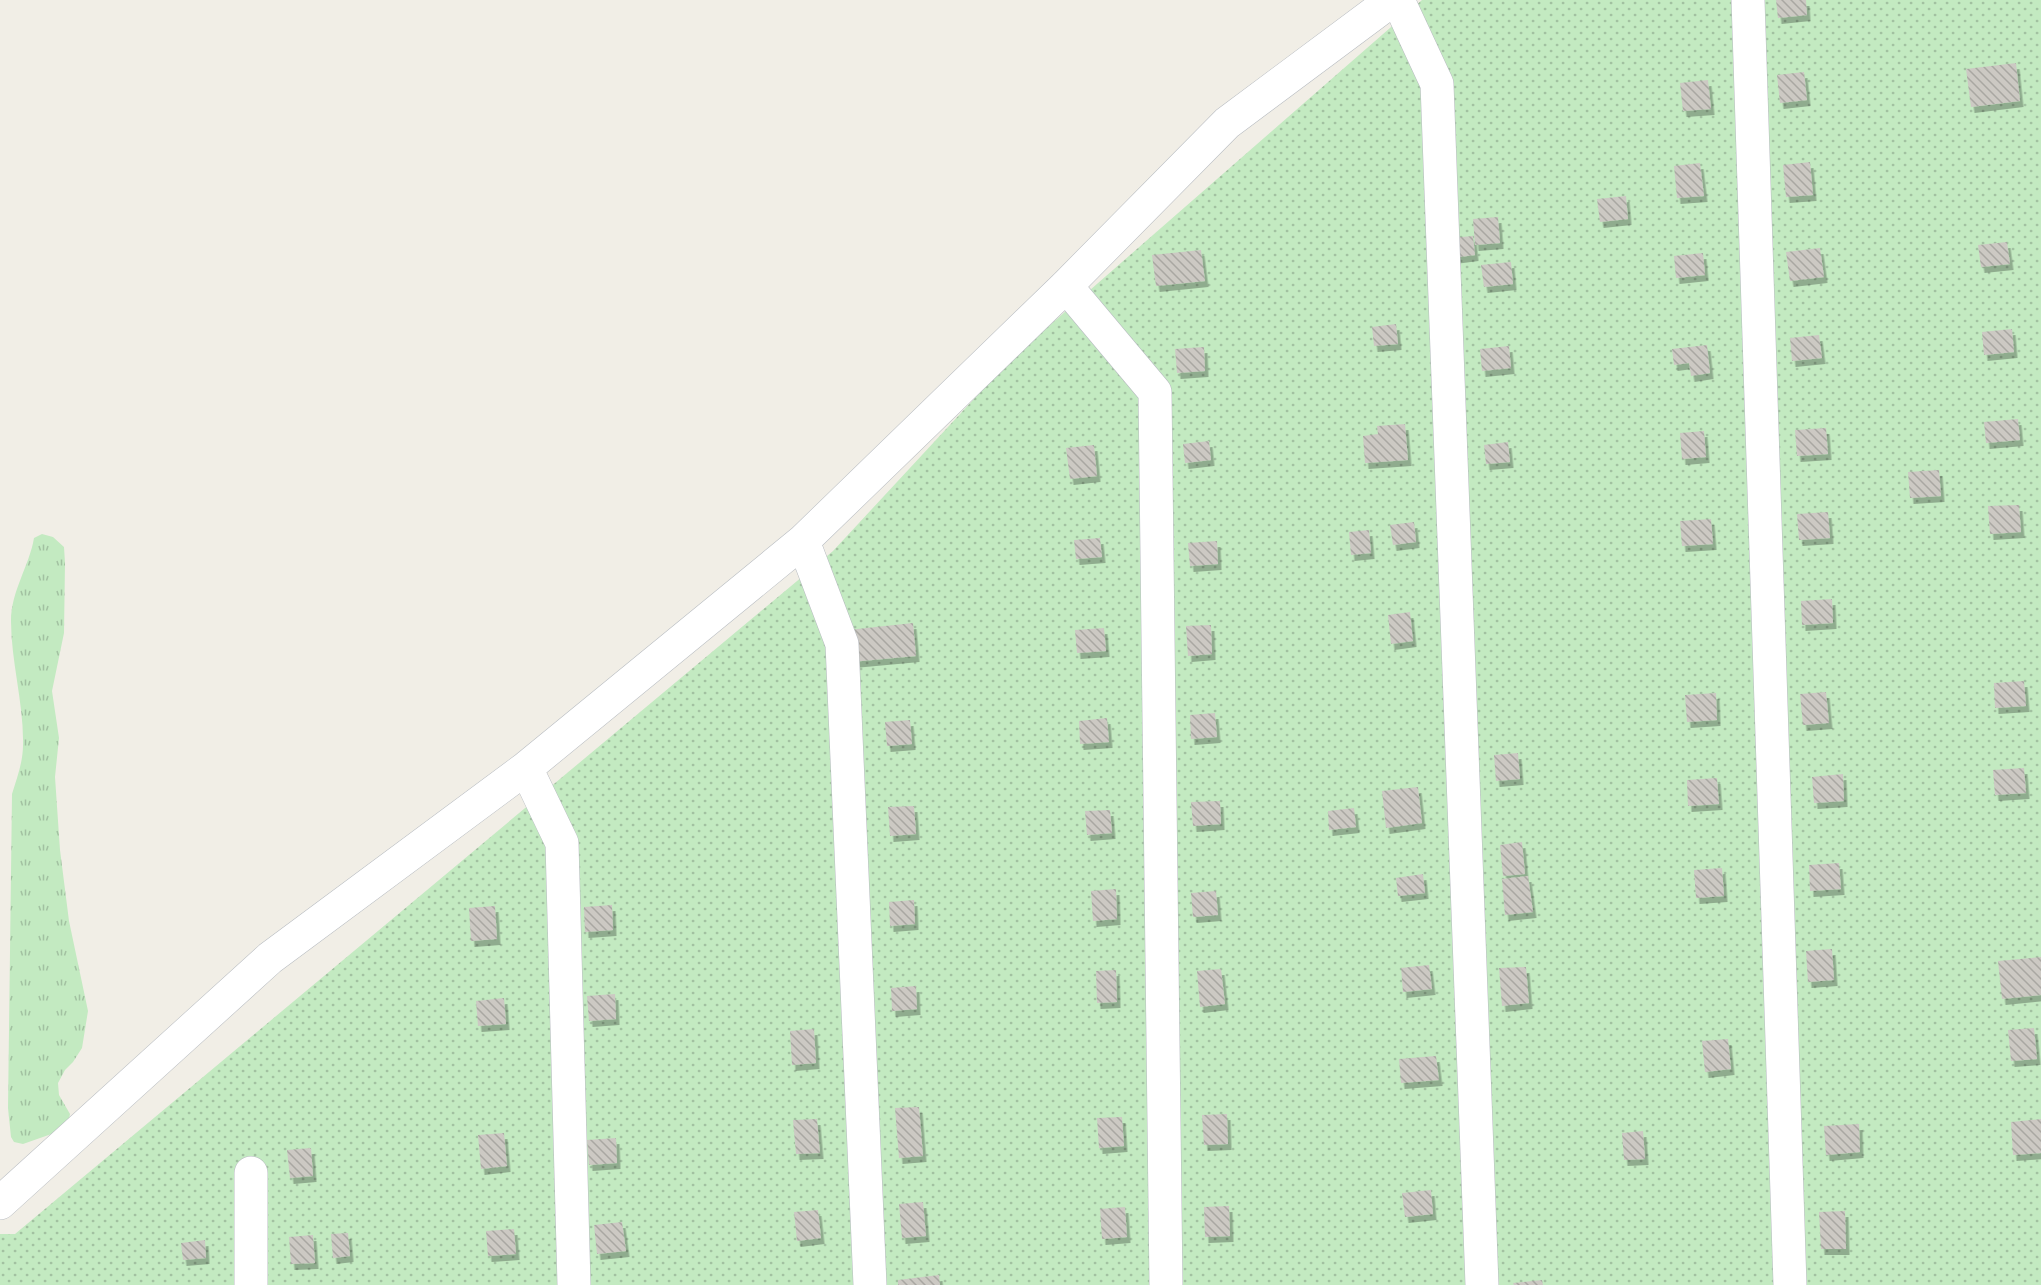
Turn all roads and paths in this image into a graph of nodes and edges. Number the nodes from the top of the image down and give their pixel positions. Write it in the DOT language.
graph roads {
  1 [pos="1392,0"];
  2 [pos="1398,0"];
  3 [pos="1748,0"];
  4 [pos="1066,286"];
  5 [pos="803,541"];
  6 [pos="526,768"];
  7 [pos="251,1173"];
  8 [pos="0,1203"];
  9 [pos="251,1285"];
  10 [pos="574,1285"];
  11 [pos="870,1285"];
  12 [pos="1166,1285"];
  13 [pos="1482,1285"];
  14 [pos="1790,1285"];
  1 -- 4 [label="street"];
  2 -- 13 [label="street"];
  3 -- 14 [label="street"];
  4 -- 5 [label="street"];
  4 -- 12 [label="street"];
  5 -- 6 [label="street"];
  5 -- 11 [label="street"];
  6 -- 8 [label="street"];
  6 -- 10 [label="street"];
  7 -- 9 [label="street"];
}
